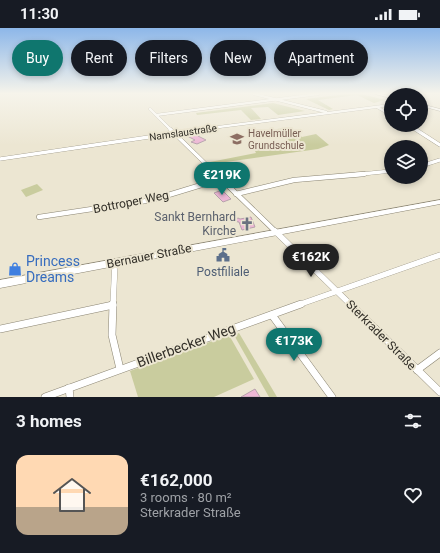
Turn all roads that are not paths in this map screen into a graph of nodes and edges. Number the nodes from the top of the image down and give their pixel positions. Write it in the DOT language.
graph roads {
  1 [pos="153,111"];
  2 [pos="178,111"];
  3 [pos="327,111"];
  4 [pos="338,111"];
  5 [pos="331,112"];
  6 [pos="156,114"];
  7 [pos="316,114"];
  8 [pos="420,132"];
  9 [pos="174,133"];
  10 [pos="440,145"];
  11 [pos="0,159"];
  12 [pos="440,160"];
  13 [pos="428,164"];
  14 [pos="384,172"];
  15 [pos="221,178"];
  16 [pos="236,194"];
  17 [pos="440,202"];
  18 [pos="40,217"];
  19 [pos="276,232"];
  20 [pos="440,255"];
  21 [pos="114,262"];
  22 [pos="0,284"];
  23 [pos="336,291"];
  24 [pos="113,305"];
  25 [pos="272,315"];
  26 [pos="0,329"];
  27 [pos="440,353"];
  28 [pos="120,369"];
  29 [pos="417,370"];
  30 [pos="69,388"];
  31 [pos="440,392"];
  32 [pos="45,397"];
  33 [pos="70,397"];
  34 [pos="332,397"];
  1 -- 6 [label="street, Sterkrader Straße"];
  2 -- 6 [label="street"];
  3 -- 5 [label="street"];
  4 -- 5 [label="street, Namslaustraße"];
  5 -- 7 [label="street, Namslaustraße"];
  6 -- 9 [label="street, Sterkrader Straße"];
  7 -- 9 [label="street, Namslaustraße"];
  8 -- 10 [label="street"];
  9 -- 11 [label="street, Namslaustraße"];
  9 -- 15 [label="street, Sterkrader Straße"];
  12 -- 13 [label="street"];
  14 -- 16 [label="street"];
  15 -- 16 [label="street, Sterkrader Straße"];
  15 -- 18 [label="street, Bottroper Weg"];
  16 -- 19 [label="street, Sterkrader Straße"];
  17 -- 19 [label="main road, Bernauer Straße"];
  19 -- 21 [label="main road, Bernauer Straße"];
  19 -- 23 [label="street, Sterkrader Straße"];
  20 -- 23 [label="street, Billerbecker Weg"];
  21 -- 22 [label="main road, Bernauer Straße"];
  21 -- 24 [label="street"];
  23 -- 25 [label="street, Billerbecker Weg"];
  23 -- 29 [label="street, Sterkrader Straße"];
  24 -- 26 [label="street"];
  24 -- 28 [label="street"];
  25 -- 28 [label="street, Billerbecker Weg"];
  25 -- 34 [label="street"];
  27 -- 29 [label="street"];
  28 -- 30 [label="street, Billerbecker Weg"];
  29 -- 31 [label="street, Sterkrader Straße"];
  30 -- 32 [label="street, Billerbecker Weg"];
  30 -- 33 [label="street"];
}
